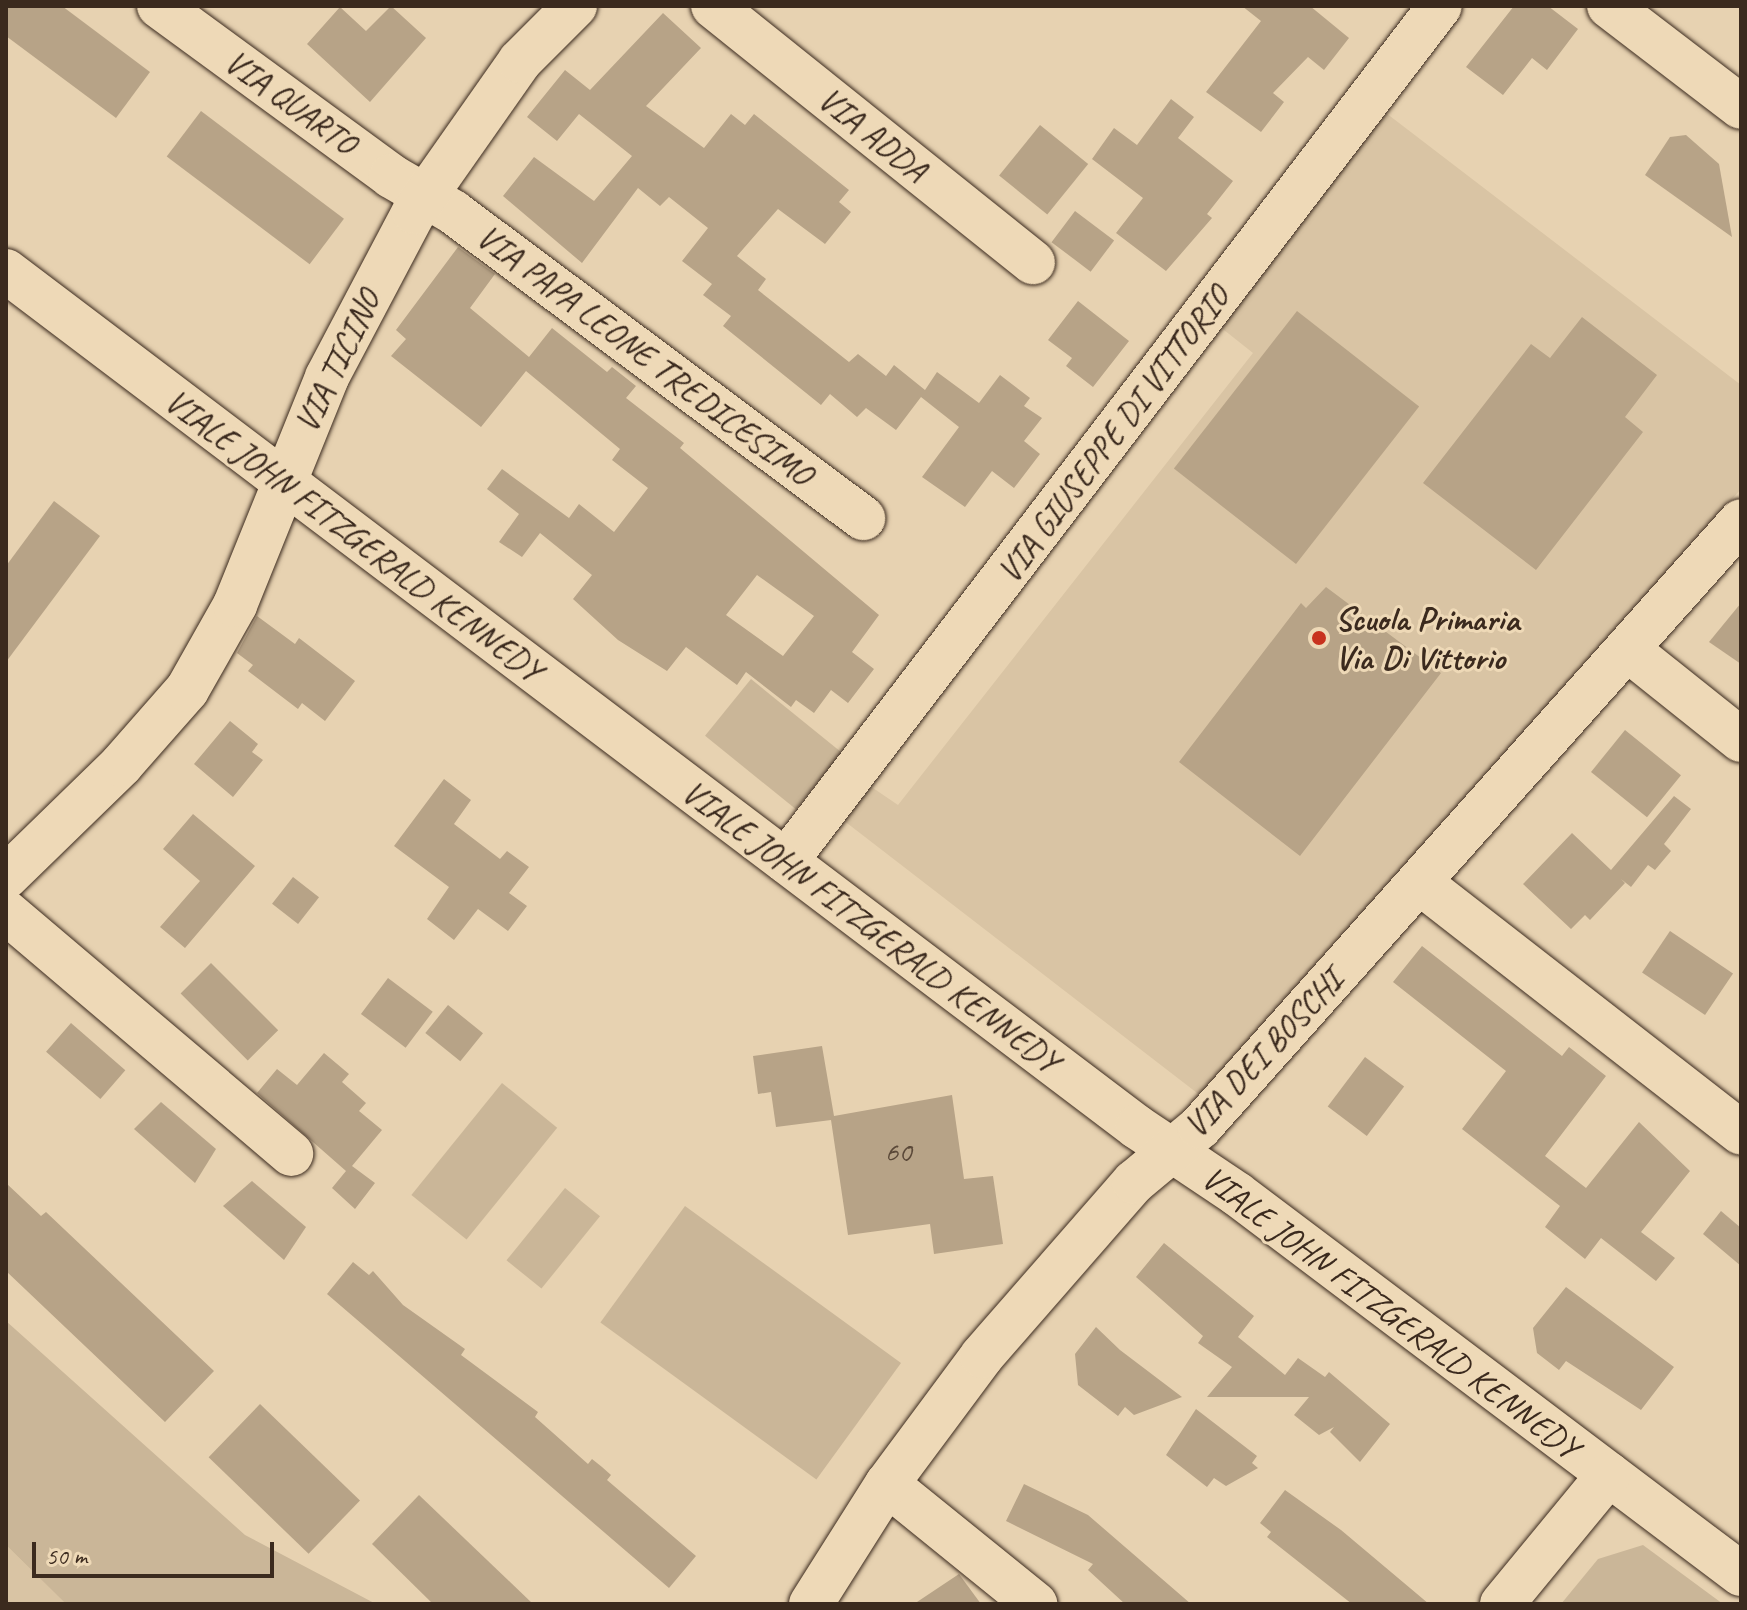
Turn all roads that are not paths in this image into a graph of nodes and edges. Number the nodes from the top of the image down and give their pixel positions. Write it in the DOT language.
graph roads {
  1 [pos="159,6"];
  2 [pos="575,6"];
  3 [pos="713,6"];
  4 [pos="1440,6"];
  5 [pos="1609,6"];
  6 [pos="1741,107"];
  7 [pos="425,195"];
  8 [pos="1033,262"];
  9 [pos="6,271"];
  10 [pos="280,481"];
  11 [pos="863,518"];
  12 [pos="1741,521"];
  13 [pos="1627,649"];
  14 [pos="1741,740"];
  15 [pos="786,861"];
  16 [pos="8,881"];
  17 [pos="1419,882"];
  18 [pos="1741,1133"];
  19 [pos="1172,1151"];
  20 [pos="291,1154"];
  21 [pos="1609,1474"];
  22 [pos="887,1484"];
  23 [pos="1741,1574"];
  24 [pos="811,1604"];
  25 [pos="1035,1604"];
  26 [pos="1502,1604"];
  1 -- 7 [label="street, VIA QUARTO"];
  2 -- 7 [label="street, VIA TICINO"];
  3 -- 8 [label="street, VIA ADDA"];
  4 -- 15 [label="street, VIA GIUSEPPE DI VITTORIO"];
  5 -- 6 [label="street"];
  7 -- 10 [label="street, VIA TICINO"];
  7 -- 11 [label="street, VIA PAPA LEONE TREDICESIMO"];
  9 -- 10 [label="street, VIALE JOHN FITZGERALD KENNEDY"];
  10 -- 15 [label="street, VIALE JOHN FITZGERALD KENNEDY"];
  10 -- 16 [label="street, VIA TICINO"];
  12 -- 13 [label="street, VIA DEI BOSCHI"];
  13 -- 14 [label="street"];
  13 -- 17 [label="street, VIA DEI BOSCHI"];
  15 -- 19 [label="street, VIALE JOHN FITZGERALD KENNEDY"];
  16 -- 20 [label="street"];
  17 -- 18 [label="street"];
  17 -- 19 [label="street, VIA DEI BOSCHI"];
  19 -- 21 [label="street, VIALE JOHN FITZGERALD KENNEDY"];
  19 -- 22 [label="street, VIA DEI BOSCHI"];
  21 -- 23 [label="street, VIALE JOHN FITZGERALD KENNEDY"];
  21 -- 26 [label="street"];
  22 -- 24 [label="street, VIA DEI BOSCHI"];
  22 -- 25 [label="street"];
}
